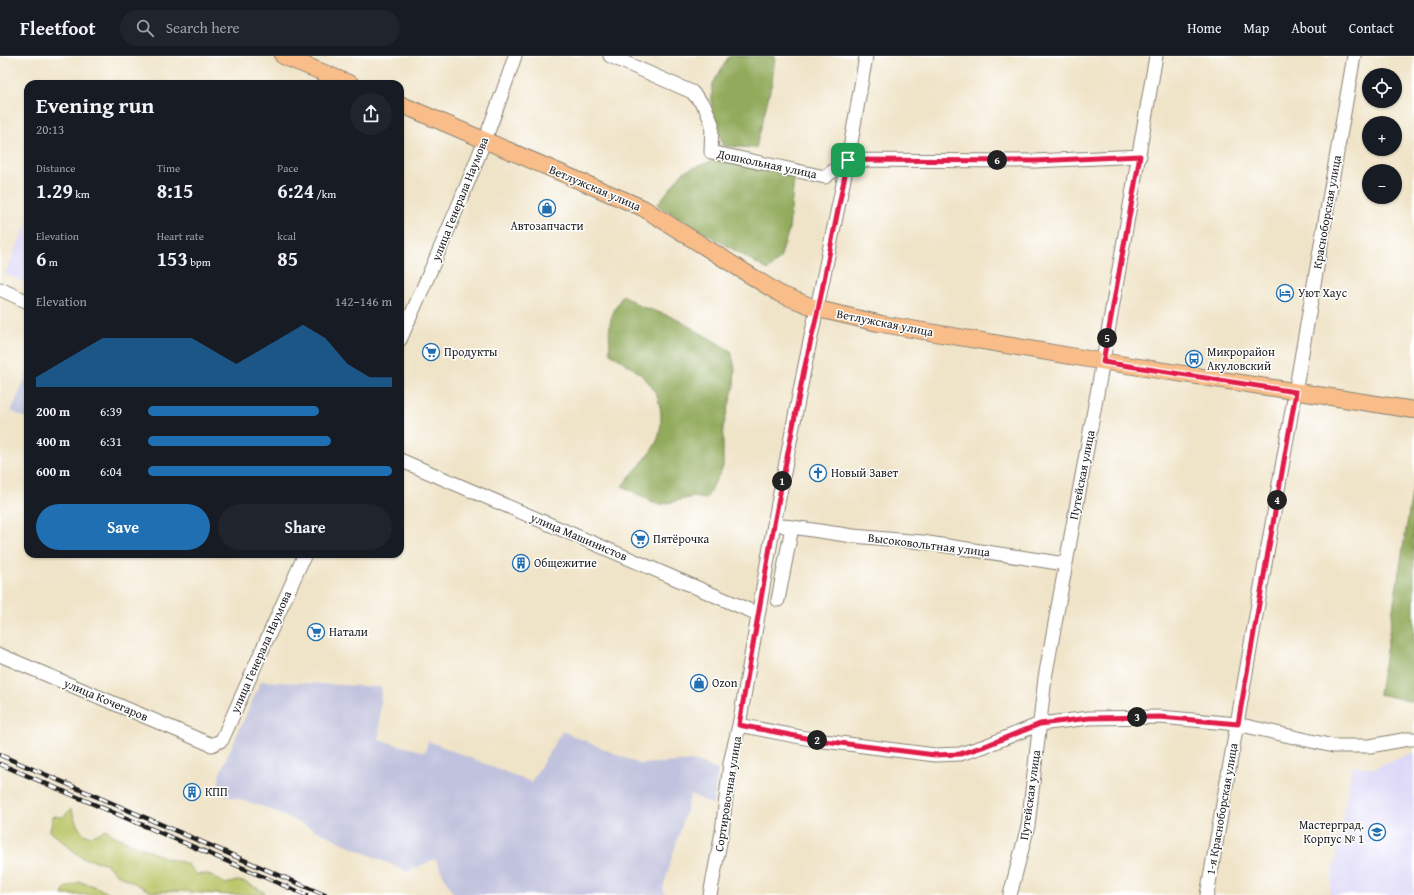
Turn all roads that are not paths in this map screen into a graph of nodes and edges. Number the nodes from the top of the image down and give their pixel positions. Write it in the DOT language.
graph roads {
  1 [pos="283,56"];
  2 [pos="515,56"];
  3 [pos="610,56"];
  4 [pos="866,56"];
  5 [pos="1156,56"];
  6 [pos="1354,56"];
  7 [pos="341,80"];
  8 [pos="404,106"];
  9 [pos="485,140"];
  10 [pos="1140,156"];
  11 [pos="848,160"];
  12 [pos="0,290"];
  13 [pos="24,300"];
  14 [pos="818,310"];
  15 [pos="404,331"];
  16 [pos="1103,362"];
  17 [pos="1296,392"];
  18 [pos="1414,410"];
  19 [pos="404,462"];
  20 [pos="774,524"];
  21 [pos="792,527"];
  22 [pos="303,558"];
  23 [pos="1065,564"];
  24 [pos="778,600"];
  25 [pos="758,614"];
  26 [pos="0,655"];
  27 [pos="1040,724"];
  28 [pos="1238,724"];
  29 [pos="739,725"];
  30 [pos="1414,739"];
  31 [pos="212,745"];
  32 [pos="710,895"];
  33 [pos="1010,895"];
  34 [pos="1207,895"];
  1 -- 7 [label="main road"];
  2 -- 9 [label="street, улица Генерала Наумова"];
  3 -- 11 [label="street, Дошкольная улица"];
  4 -- 11 [label="street, Сортировочная улица"];
  5 -- 10 [label="street, Путейская улица"];
  6 -- 17 [label="street, Красноборская улица"];
  8 -- 9 [label="main road, Ветлужская улица"];
  9 -- 14 [label="main road, Ветлужская улица"];
  9 -- 15 [label="street, улица Генерала Наумова"];
  10 -- 11 [label="street"];
  10 -- 16 [label="street, Путейская улица"];
  11 -- 14 [label="street, Сортировочная улица"];
  12 -- 13 [label="street"];
  14 -- 16 [label="main road, Ветлужская улица"];
  14 -- 20 [label="street, Сортировочная улица"];
  16 -- 17 [label="main road, Ветлужская улица"];
  16 -- 23 [label="street, Путейская улица"];
  17 -- 18 [label="main road, Ветлужская улица"];
  17 -- 28 [label="street, 1-я Красноборская улица"];
  19 -- 25 [label="street, улица Машинистов"];
  20 -- 21 [label="street, Высоковольтная улица"];
  20 -- 25 [label="street, Сортировочная улица"];
  21 -- 23 [label="street, Высоковольтная улица"];
  21 -- 24 [label="street"];
  22 -- 31 [label="street, улица Генерала Наумова"];
  23 -- 27 [label="street, Путейская улица"];
  25 -- 29 [label="street, Сортировочная улица"];
  26 -- 31 [label="street, улица Кочегаров"];
  27 -- 28 [label="street"];
  27 -- 29 [label="street"];
  27 -- 33 [label="street, Путейская улица"];
  28 -- 30 [label="street"];
  28 -- 34 [label="street, 1-я Красноборская улица"];
  29 -- 32 [label="street, Сортировочная улица"];
}
